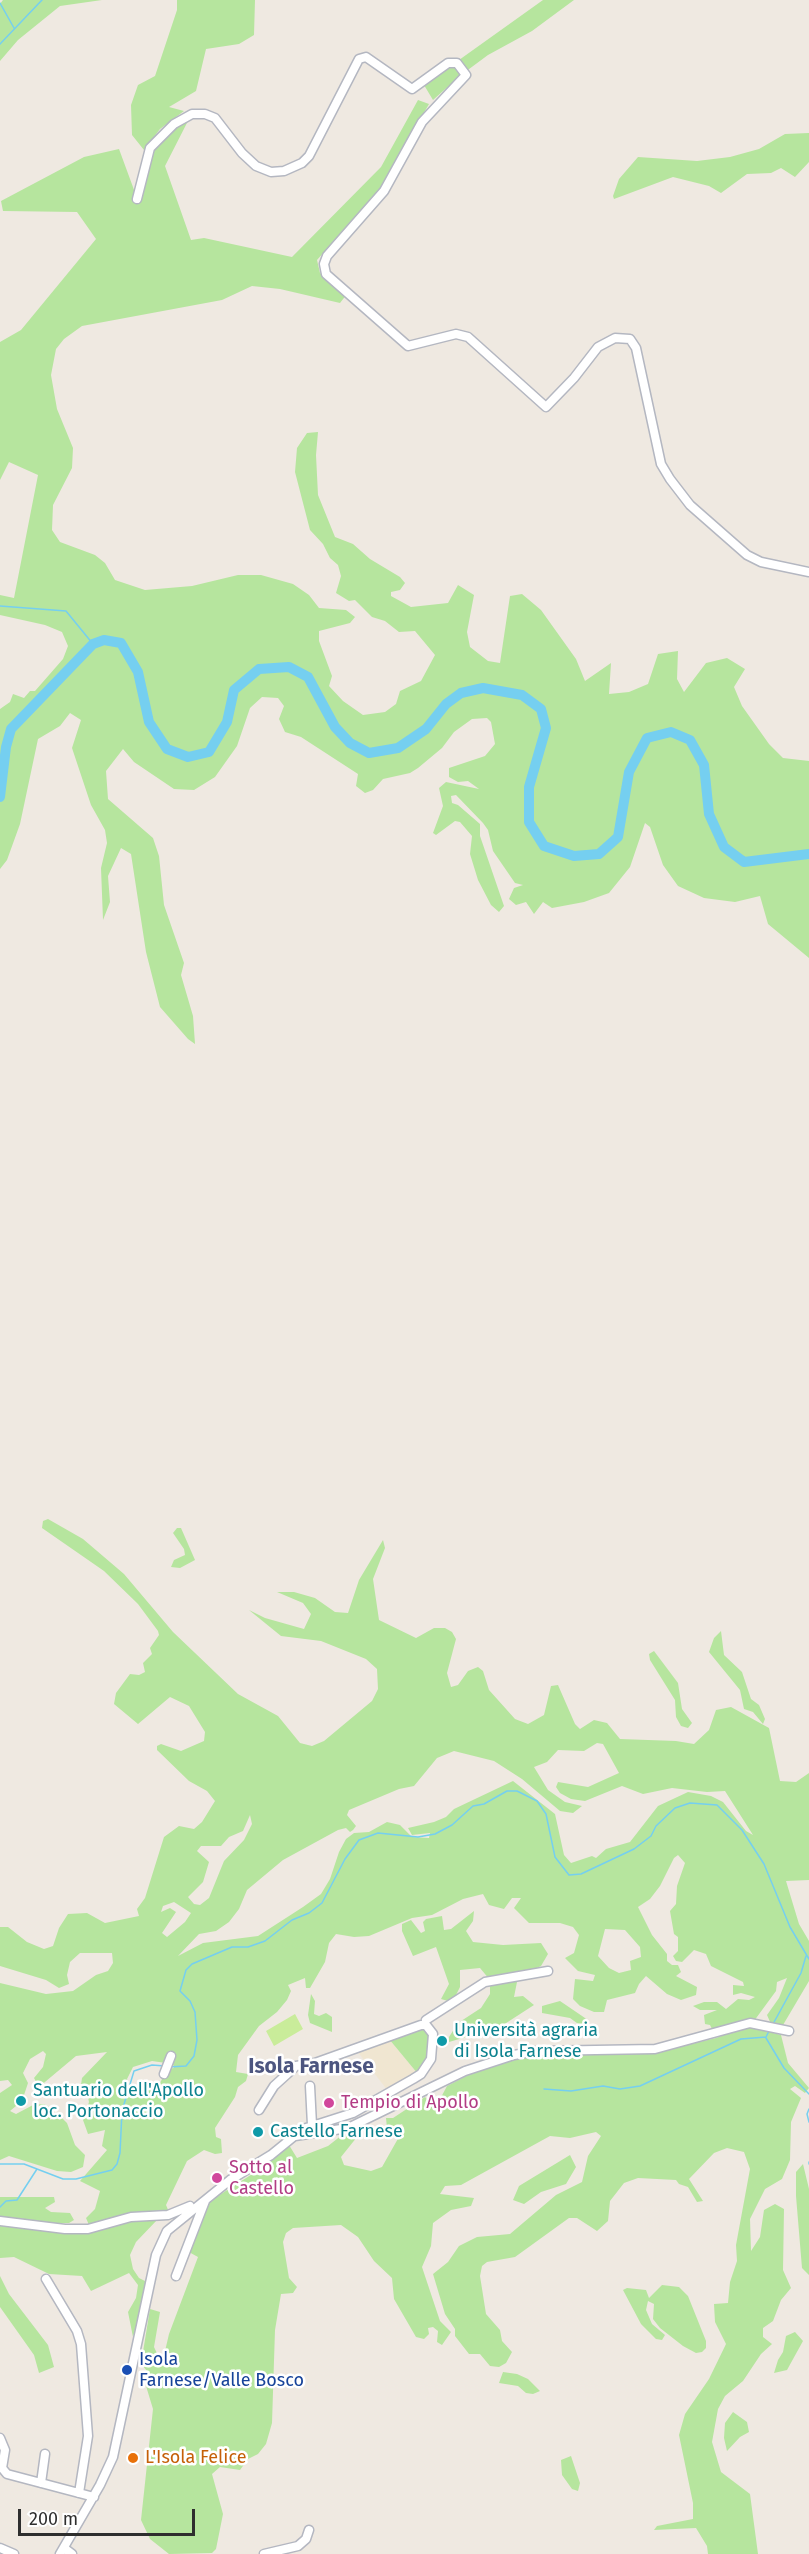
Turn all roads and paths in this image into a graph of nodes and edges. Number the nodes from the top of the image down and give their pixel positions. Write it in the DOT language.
graph roads {
  1 [pos="137,200"];
  2 [pos="809,572"];
  3 [pos="548,1971"];
  4 [pos="426,2020"];
  5 [pos="789,2031"];
  6 [pos="170,2059"];
  7 [pos="165,2072"];
  8 [pos="310,2086"];
  9 [pos="260,2109"];
  10 [pos="312,2125"];
  11 [pos="294,2136"];
  12 [pos="203,2202"];
  13 [pos="0,2221"];
  14 [pos="176,2276"];
  15 [pos="46,2279"];
  16 [pos="0,2438"];
  17 [pos="45,2454"];
  18 [pos="41,2483"];
  19 [pos="78,2493"];
  20 [pos="94,2497"];
  21 [pos="309,2530"];
  22 [pos="0,2548"];
  23 [pos="62,2551"];
  24 [pos="15,2554"];
  25 [pos="72,2554"];
  26 [pos="264,2554"];
  1 -- 2 [label="street"];
  3 -- 4 [label="street"];
  5 -- 11 [label="street"];
  6 -- 7 [label="street"];
  8 -- 10 [label="street"];
  9 -- 10 [label="street"];
  10 -- 11 [label="street"];
  11 -- 12 [label="street"];
  12 -- 13 [label="street"];
  12 -- 14 [label="street"];
  12 -- 20 [label="street"];
  15 -- 19 [label="street"];
  16 -- 18 [label="street"];
  17 -- 18 [label="street"];
  18 -- 19 [label="street"];
  19 -- 20 [label="street"];
  20 -- 23 [label="street"];
  21 -- 26 [label="street"];
  22 -- 24 [label="street"];
  23 -- 25 [label="street"];
}
